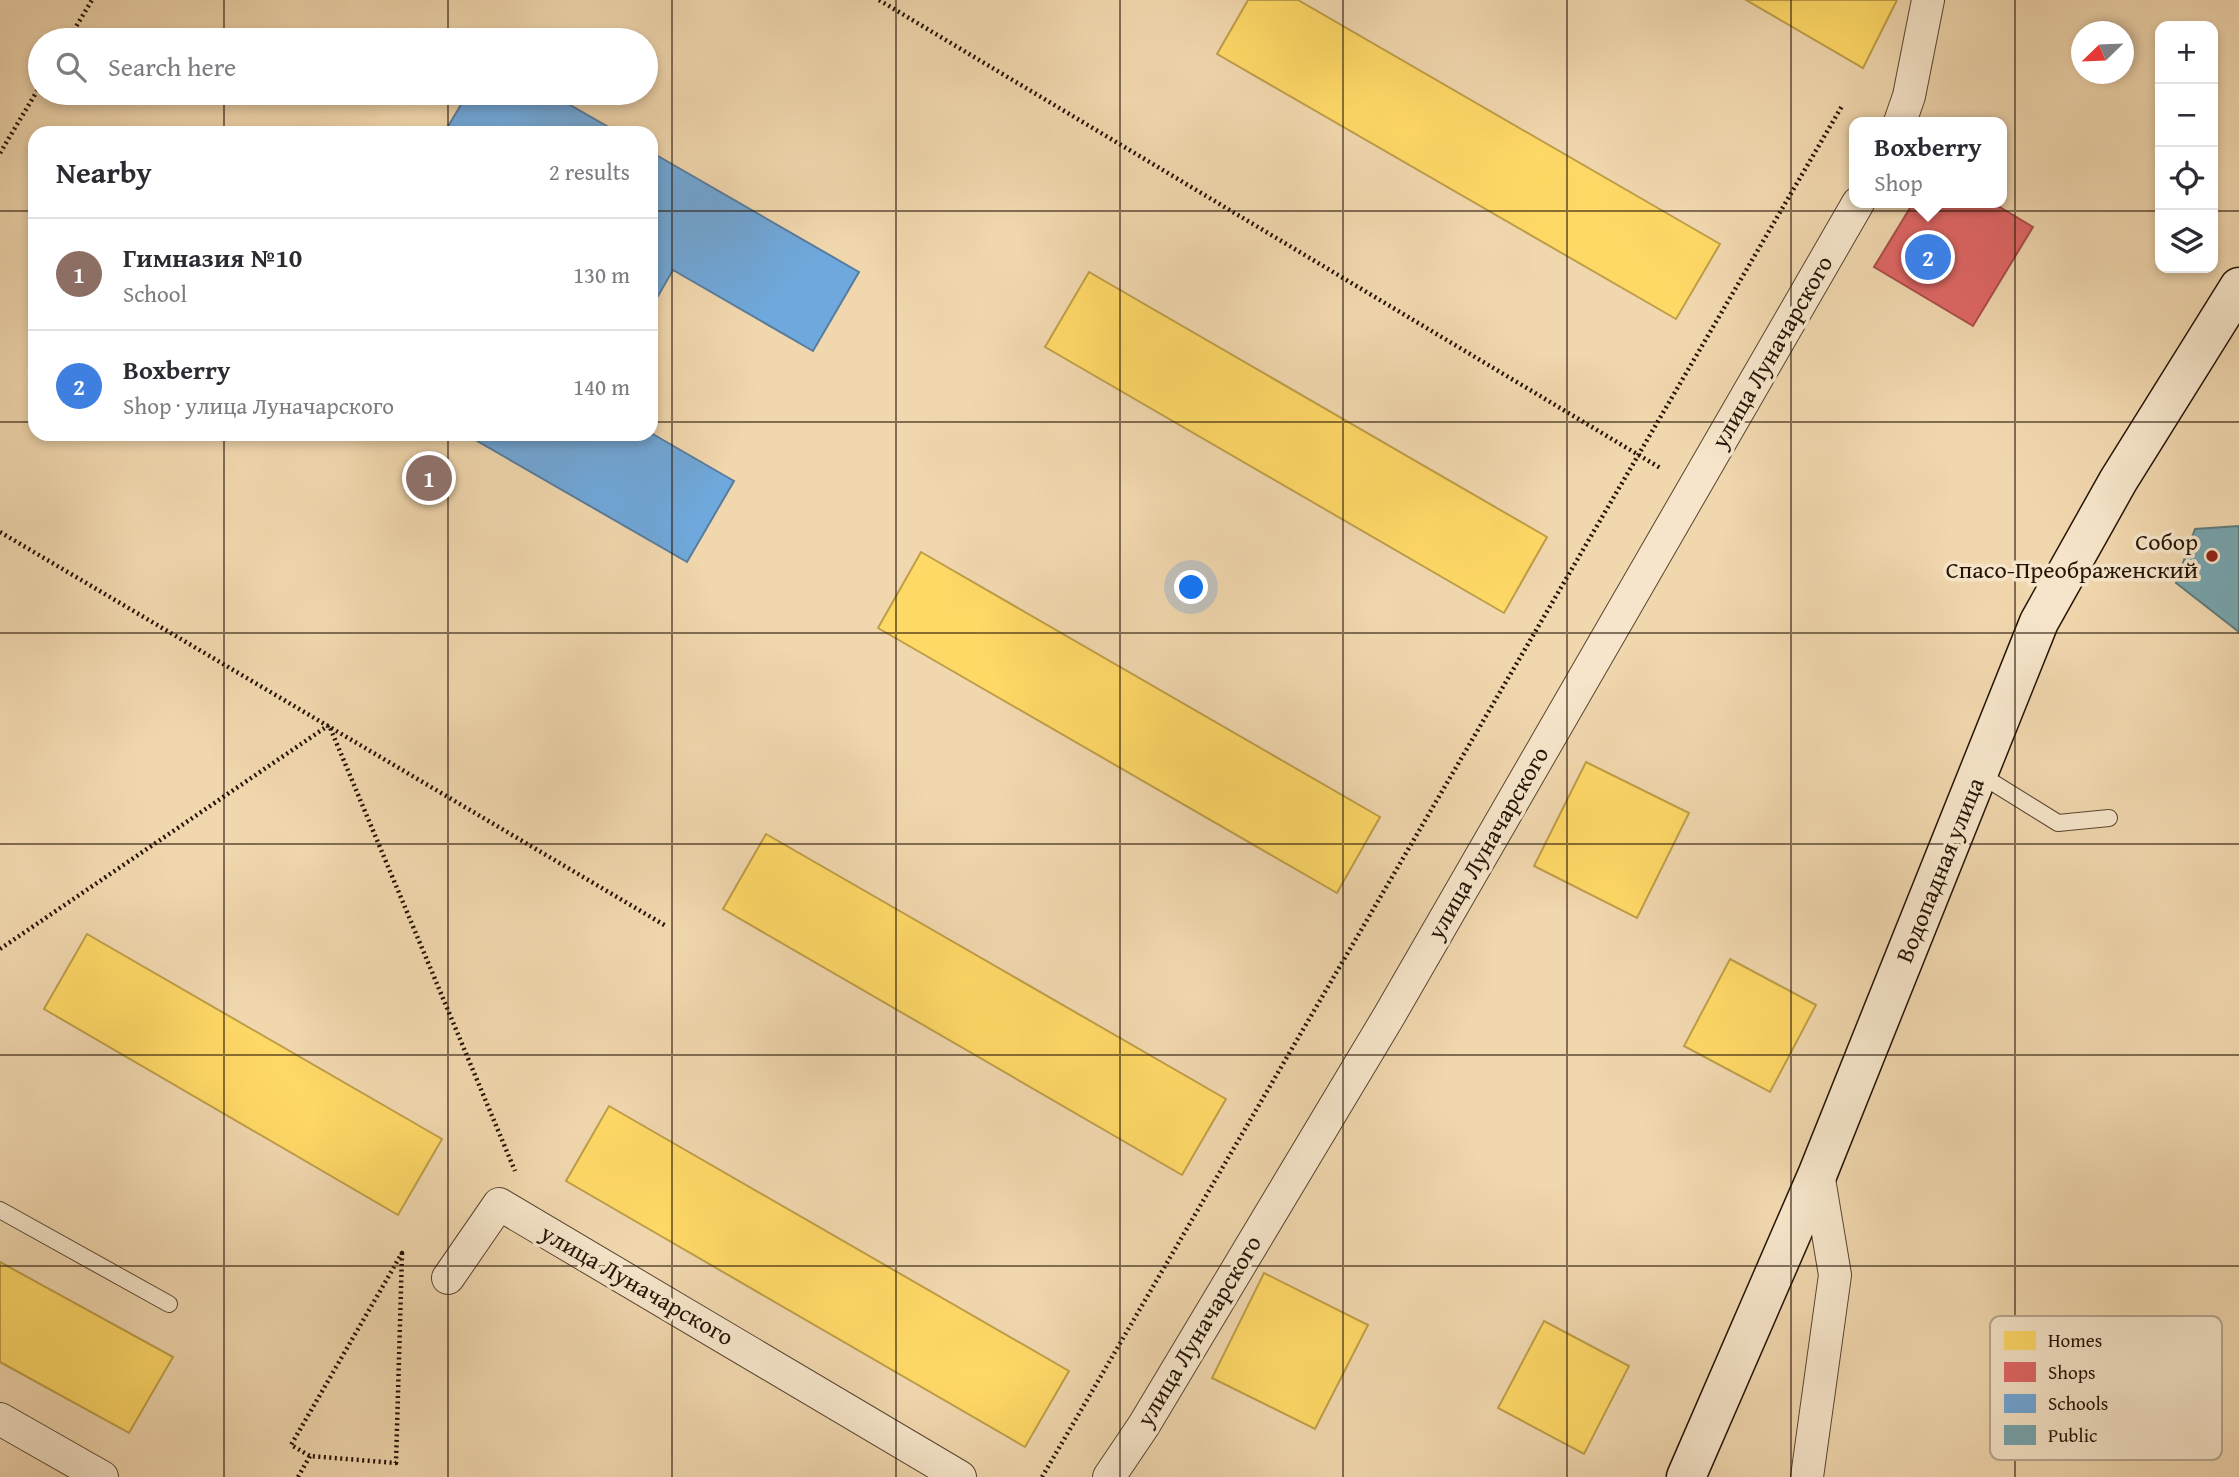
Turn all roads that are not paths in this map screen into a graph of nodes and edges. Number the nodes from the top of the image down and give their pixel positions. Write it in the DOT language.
graph roads {
  1 [pos="1928,0"];
  2 [pos="1902,117"];
  3 [pos="1855,208"];
  4 [pos="2239,286"];
  5 [pos="1979,774"];
  6 [pos="2109,818"];
  7 [pos="1818,1173"];
  8 [pos="0,1210"];
  9 [pos="448,1278"];
  10 [pos="169,1304"];
  11 [pos="0,1419"];
  12 [pos="102,1477"];
  13 [pos="960,1477"];
  14 [pos="1109,1477"];
  15 [pos="1686,1477"];
  16 [pos="1807,1477"];
  1 -- 2 [label="street"];
  3 -- 14 [label="street, улица Луначарского"];
  4 -- 5 [label="street, Водопадная улица"];
  5 -- 6 [label="lane"];
  5 -- 7 [label="street, Водопадная улица"];
  7 -- 15 [label="street, Водопадная улица"];
  7 -- 16 [label="street"];
  8 -- 10 [label="lane"];
  9 -- 13 [label="street, улица Луначарского"];
  11 -- 12 [label="street"];
}
